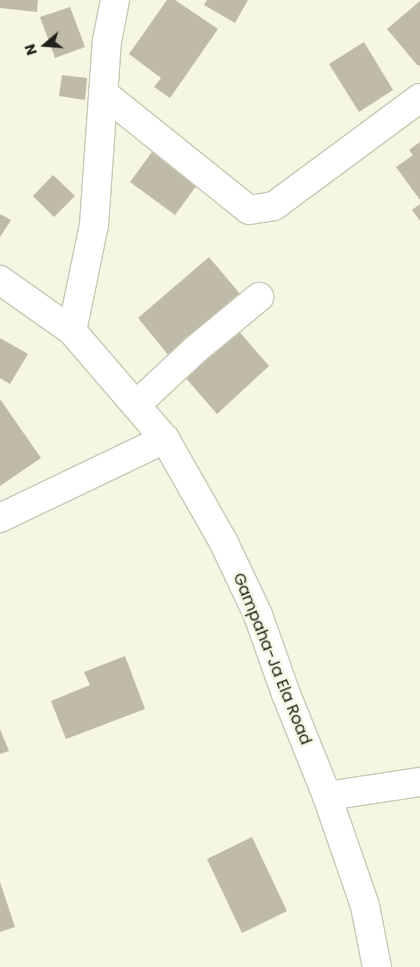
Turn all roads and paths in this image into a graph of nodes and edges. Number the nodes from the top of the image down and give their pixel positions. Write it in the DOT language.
graph roads {
  1 [pos="114,0"];
  2 [pos="103,93"];
  3 [pos="420,98"];
  4 [pos="2,286"];
  5 [pos="260,297"];
  6 [pos="72,331"];
  7 [pos="136,405"];
  8 [pos="165,439"];
  9 [pos="0,518"];
  10 [pos="420,782"];
  11 [pos="327,796"];
  12 [pos="377,967"];
  1 -- 2 [label="main road"];
  2 -- 3 [label="main road"];
  2 -- 6 [label="main road"];
  4 -- 6 [label="main road, Gampaha-Ja Ela Road"];
  5 -- 7 [label="main road"];
  6 -- 7 [label="main road, Gampaha-Ja Ela Road"];
  7 -- 8 [label="main road, Gampaha-Ja Ela Road"];
  8 -- 9 [label="main road"];
  8 -- 11 [label="main road, Gampaha-Ja Ela Road"];
  10 -- 11 [label="main road"];
  11 -- 12 [label="main road, Gampaha-Ja Ela Road"];
}
